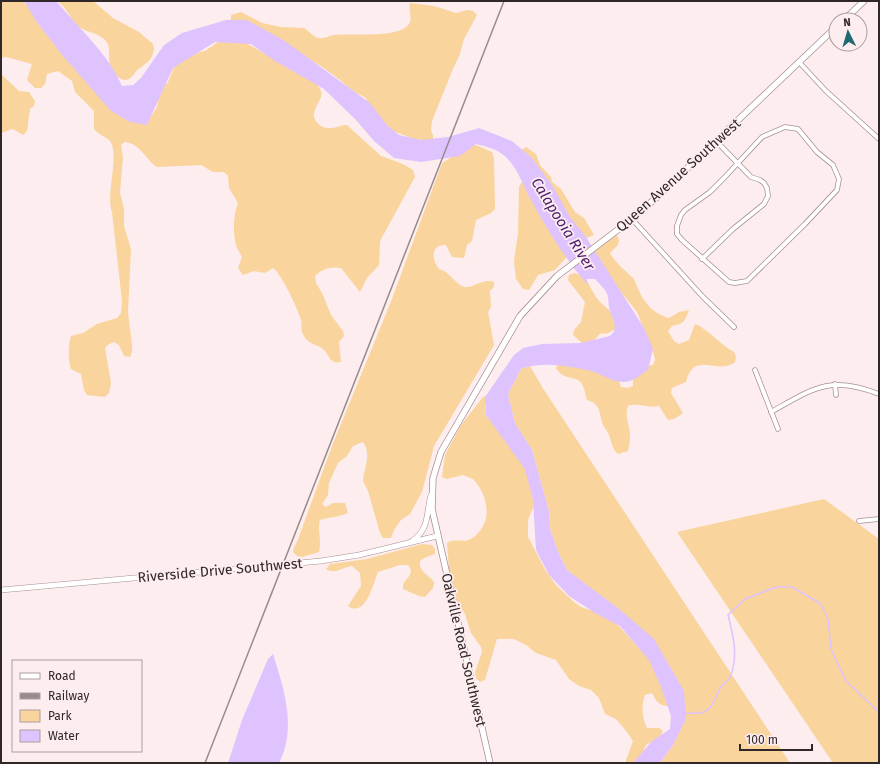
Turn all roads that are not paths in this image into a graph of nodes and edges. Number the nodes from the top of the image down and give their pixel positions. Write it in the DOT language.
graph roads {
  1 [pos="864,1"];
  2 [pos="852,12"];
  3 [pos="828,35"];
  4 [pos="799,62"];
  5 [pos="879,139"];
  6 [pos="716,141"];
  7 [pos="737,163"];
  8 [pos="632,219"];
  9 [pos="702,259"];
  10 [pos="734,327"];
  11 [pos="755,370"];
  12 [pos="835,384"];
  13 [pos="879,394"];
  14 [pos="836,395"];
  15 [pos="771,412"];
  16 [pos="778,429"];
  17 [pos="431,495"];
  18 [pos="879,519"];
  19 [pos="859,520"];
  20 [pos="437,536"];
  21 [pos="409,543"];
  22 [pos="1,590"];
  23 [pos="490,763"];
  1 -- 2 [label="main road"];
  3 -- 4 [label="main road, Queen Avenue Southwest"];
  4 -- 5 [label="street"];
  4 -- 6 [label="main road, Queen Avenue Southwest"];
  6 -- 7 [label="street"];
  6 -- 8 [label="main road, Queen Avenue Southwest"];
  7 -- 9 [label="street"];
  7 -- 9 [label="street"];
  7 -- 9 [label="street"];
  8 -- 10 [label="street"];
  8 -- 17 [label="main road, Queen Avenue Southwest"];
  11 -- 15 [label="street"];
  12 -- 13 [label="street"];
  12 -- 14 [label="street"];
  12 -- 15 [label="street"];
  15 -- 16 [label="street"];
  17 -- 20 [label="main road, Queen Avenue Southwest"];
  17 -- 21 [label="street"];
  18 -- 19 [label="street"];
  20 -- 21 [label="street, Riverside Drive Southwest"];
  20 -- 23 [label="main road, Oakville Road Southwest"];
  21 -- 22 [label="street, Riverside Drive Southwest"];
}
